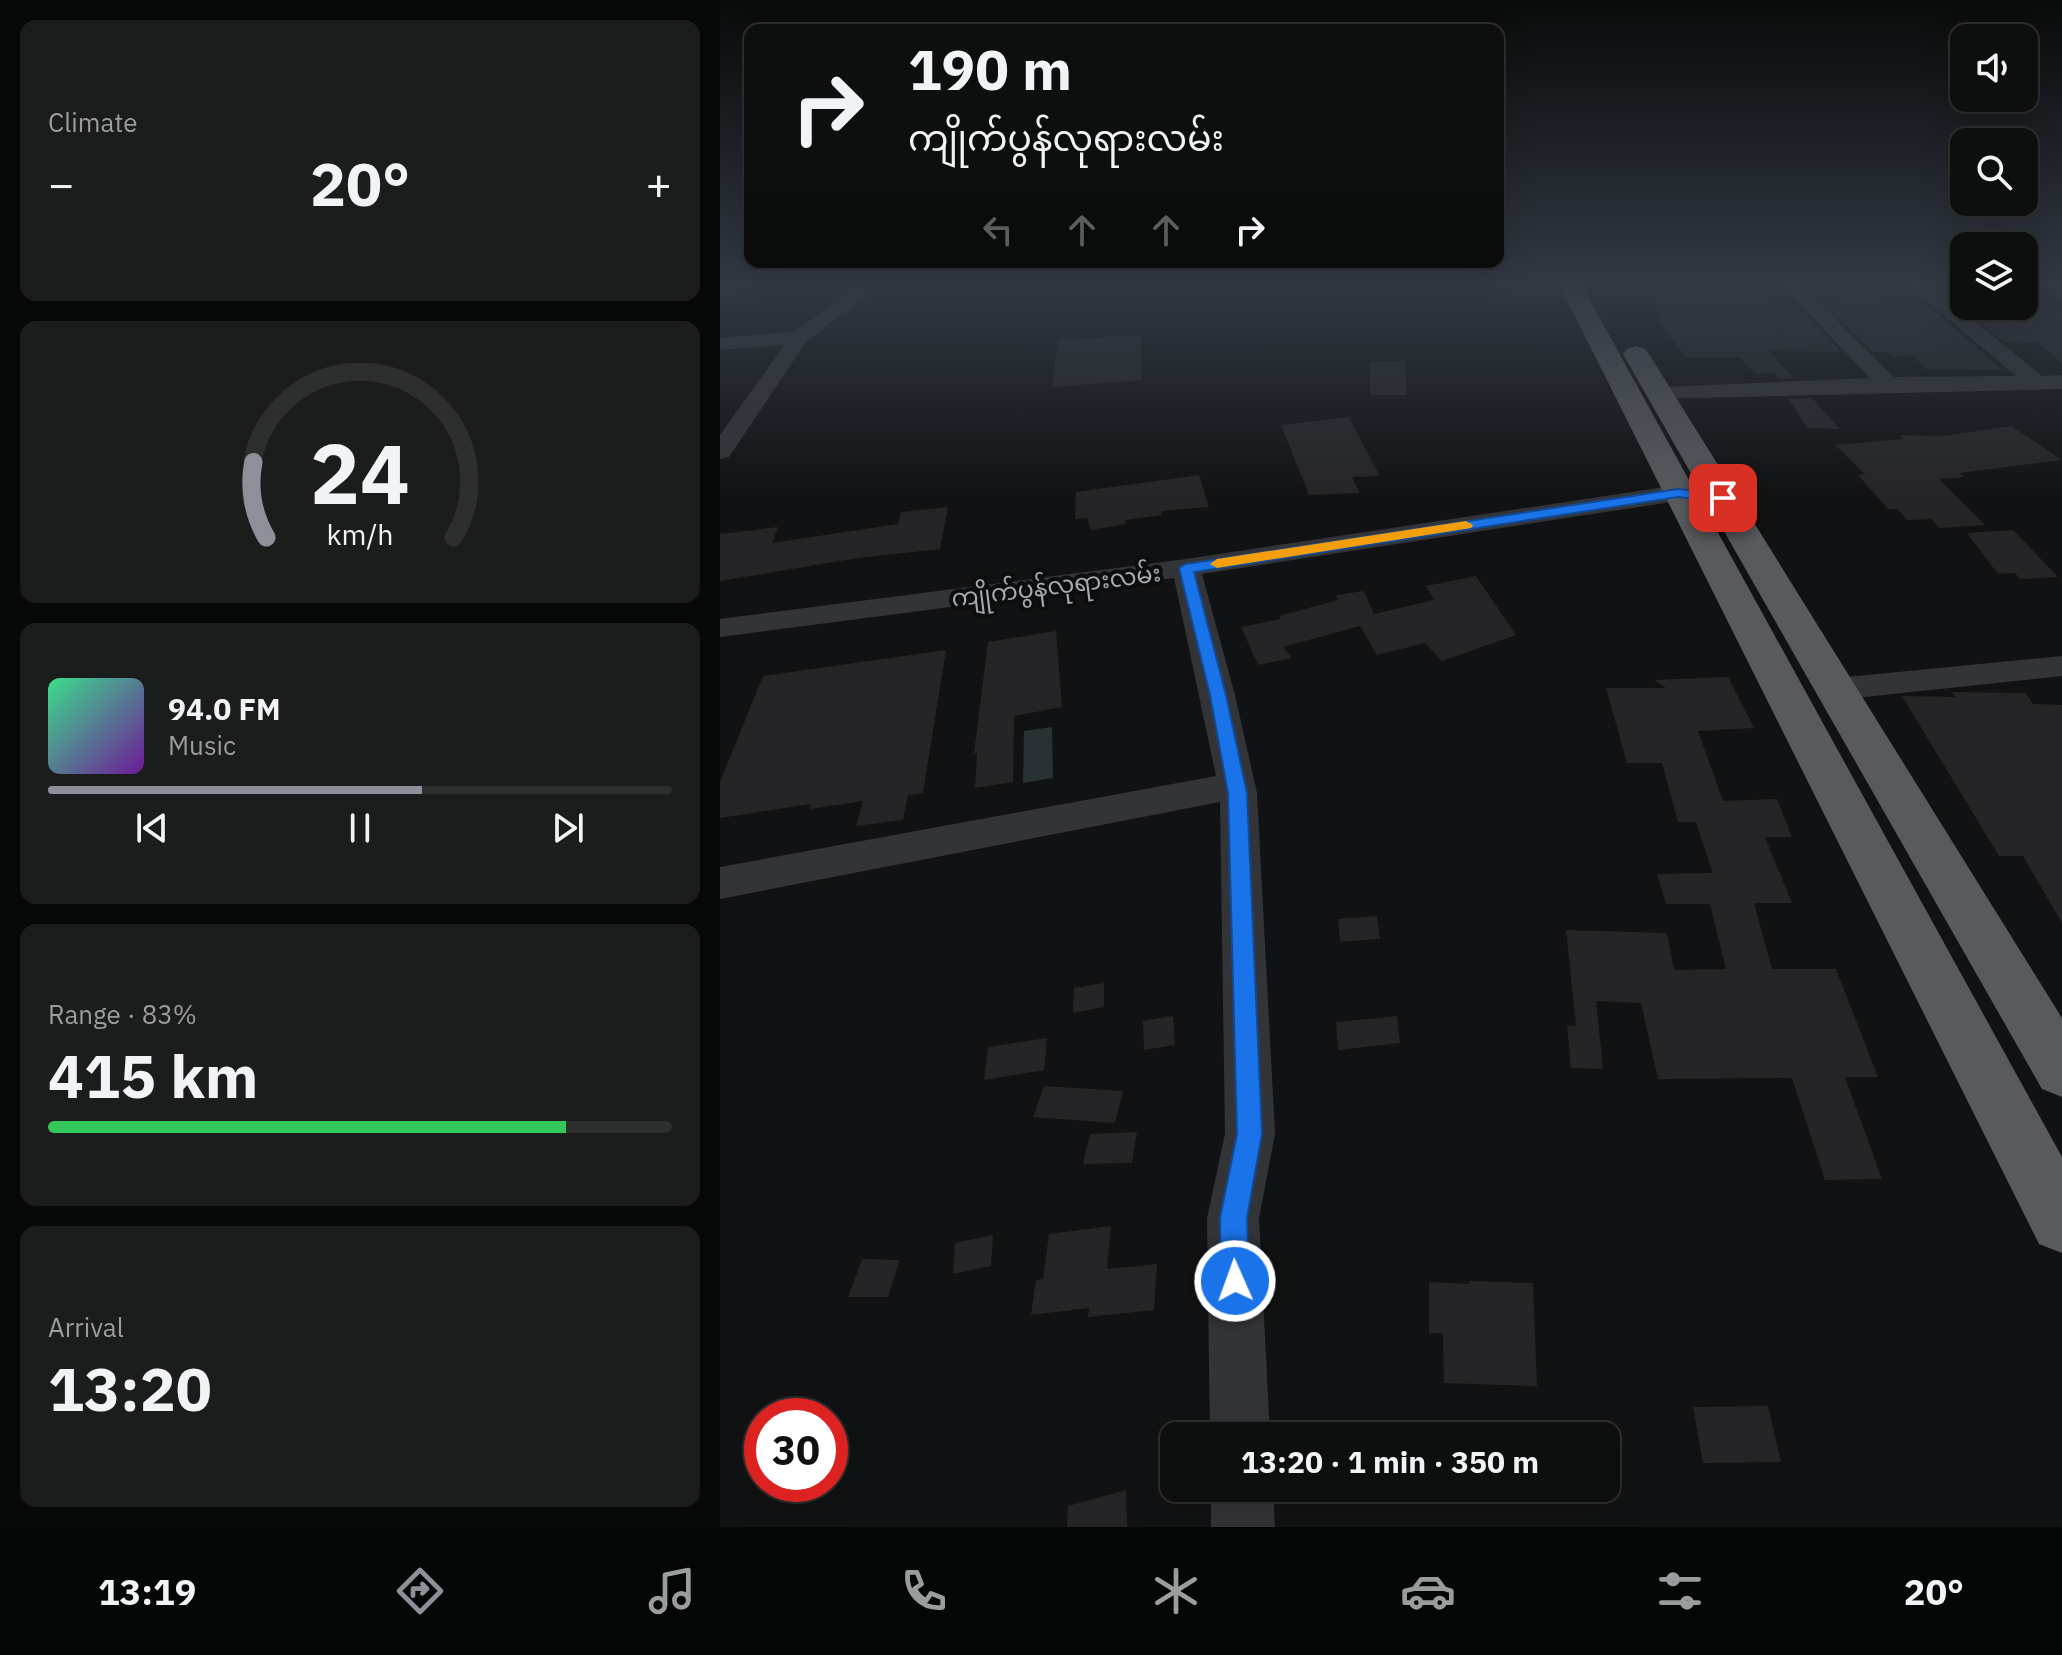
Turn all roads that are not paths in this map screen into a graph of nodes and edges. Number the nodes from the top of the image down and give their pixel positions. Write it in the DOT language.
graph roads {
  1 [pos="787,355"];
  2 [pos="1607,355"];
  3 [pos="1638,355"];
  4 [pos="1860,355"];
  5 [pos="2004,355"];
  6 [pos="2062,382"];
  7 [pos="2038,383"];
  8 [pos="1888,384"];
  9 [pos="1661,394"];
  10 [pos="720,452"];
  11 [pos="1678,493"];
  12 [pos="1723,498"];
  13 [pos="1186,568"];
  14 [pos="720,628"];
  15 [pos="2062,666"];
  16 [pos="1836,689"];
  17 [pos="1236,786"];
  18 [pos="720,883"];
  19 [pos="2062,1070"];
  20 [pos="2062,1221"];
  21 [pos="1240,1422"];
  22 [pos="1242,1502"];
  23 [pos="1243,1527"];
  1 -- 10 [label="street"];
  2 -- 11 [label="highway"];
  3 -- 9 [label="highway"];
  4 -- 8 [label="street"];
  5 -- 7 [label="street"];
  6 -- 7 [label="street"];
  7 -- 8 [label="street"];
  8 -- 9 [label="street"];
  9 -- 12 [label="highway"];
  11 -- 12 [label="street, ကျိုက်ပွန်လုရားလမ်း"];
  11 -- 13 [label="street, ကျိုက်ပွန်လုရားလမ်း"];
  11 -- 20 [label="highway"];
  12 -- 16 [label="highway"];
  13 -- 14 [label="street, ကျိုက်ပွန်လုရားလမ်း"];
  13 -- 17 [label="street"];
  15 -- 16 [label="street"];
  16 -- 19 [label="highway"];
  17 -- 18 [label="street"];
  17 -- 21 [label="street"];
  22 -- 23 [label="street"];
}
